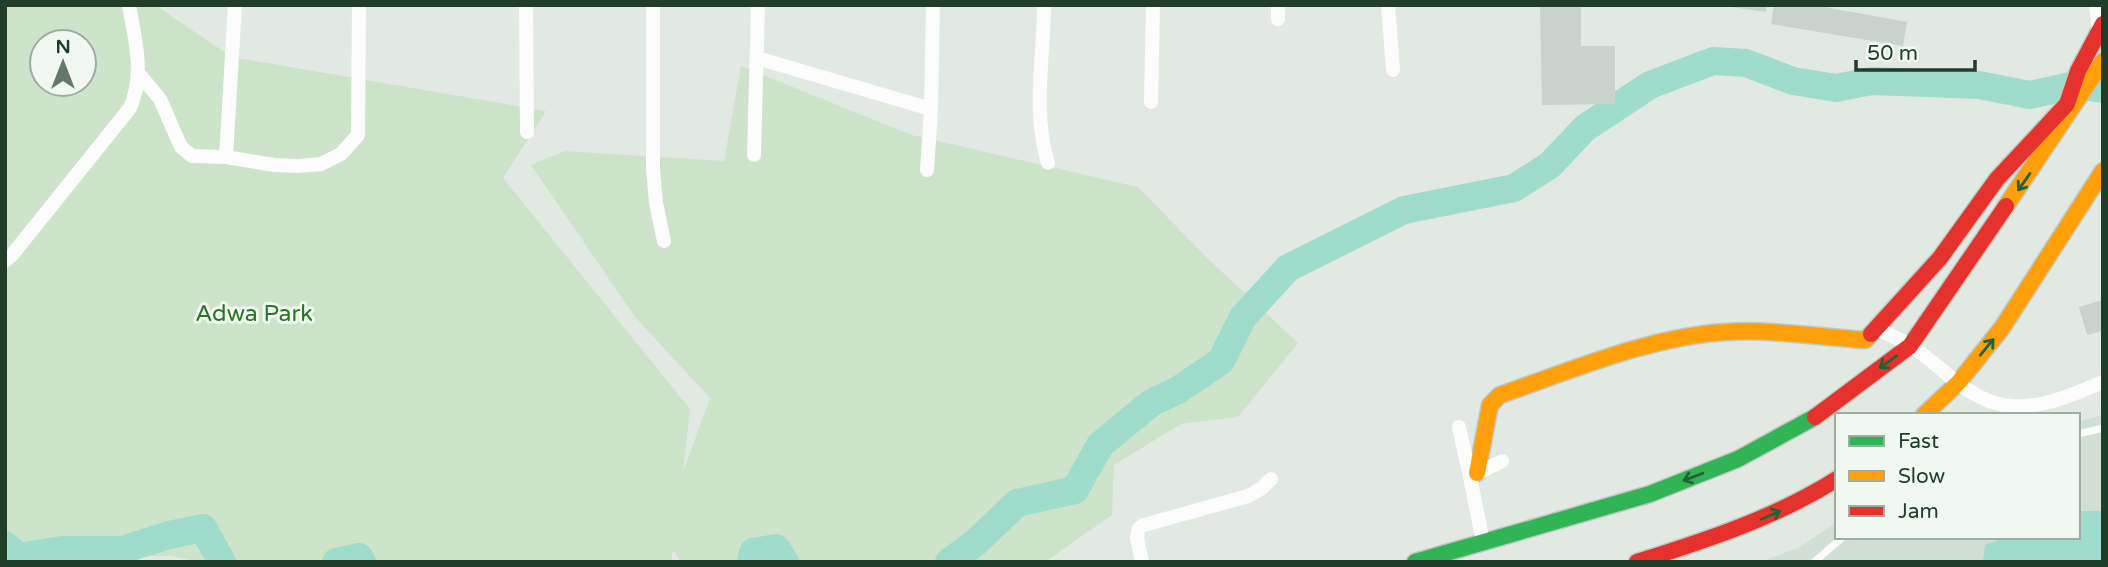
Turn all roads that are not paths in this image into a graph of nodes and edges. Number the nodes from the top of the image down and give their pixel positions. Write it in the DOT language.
graph roads {
  1 [pos="129,5"];
  2 [pos="235,5"];
  3 [pos="359,5"];
  4 [pos="527,5"];
  5 [pos="653,5"];
  6 [pos="758,5"];
  7 [pos="933,5"];
  8 [pos="1044,5"];
  9 [pos="1153,5"];
  10 [pos="1388,5"];
  11 [pos="2096,5"];
  12 [pos="2101,27"];
  13 [pos="757,58"];
  14 [pos="2103,61"];
  15 [pos="1392,70"];
  16 [pos="139,74"];
  17 [pos="1152,102"];
  18 [pos="931,109"];
  19 [pos="527,132"];
  20 [pos="754,155"];
  21 [pos="226,157"];
  22 [pos="1048,163"];
  23 [pos="927,170"];
  24 [pos="2103,171"];
  25 [pos="664,241"];
  26 [pos="5,261"];
  27 [pos="1876,328"];
  28 [pos="1910,346"];
  29 [pos="2103,382"];
  30 [pos="1958,383"];
  31 [pos="1926,413"];
  32 [pos="1460,427"];
  33 [pos="2103,428"];
  34 [pos="2080,434"];
  35 [pos="1503,461"];
  36 [pos="1474,475"];
  37 [pos="1271,479"];
  38 [pos="1835,480"];
  39 [pos="1841,539"];
  40 [pos="1483,542"];
  41 [pos="1142,562"];
  42 [pos="1415,562"];
  43 [pos="1637,562"];
  44 [pos="1814,562"];
  1 -- 16 [label="street"];
  2 -- 21 [label="street"];
  3 -- 21 [label="street"];
  4 -- 19 [label="street"];
  5 -- 25 [label="street"];
  6 -- 13 [label="street"];
  7 -- 18 [label="street"];
  8 -- 22 [label="street"];
  9 -- 17 [label="street"];
  10 -- 15 [label="street"];
  11 -- 12 [label="street"];
  12 -- 27 [label="main road"];
  13 -- 18 [label="street"];
  13 -- 20 [label="street"];
  14 -- 28 [label="main road, one-way"];
  16 -- 21 [label="street"];
  16 -- 26 [label="street"];
  18 -- 23 [label="street"];
  30 -- 24 [label="main road, one-way"];
  27 -- 28 [label="street"];
  27 -- 36 [label="main road"];
  28 -- 30 [label="street"];
  28 -- 40 [label="main road, one-way"];
  29 -- 30 [label="street"];
  30 -- 31 [label="main road"];
  32 -- 36 [label="street"];
  33 -- 34 [label="lane"];
  35 -- 36 [label="street"];
  36 -- 40 [label="street"];
  37 -- 41 [label="street"];
  43 -- 38 [label="main road, one-way"];
  39 -- 44 [label="lane"];
  40 -- 42 [label="main road"];
}
